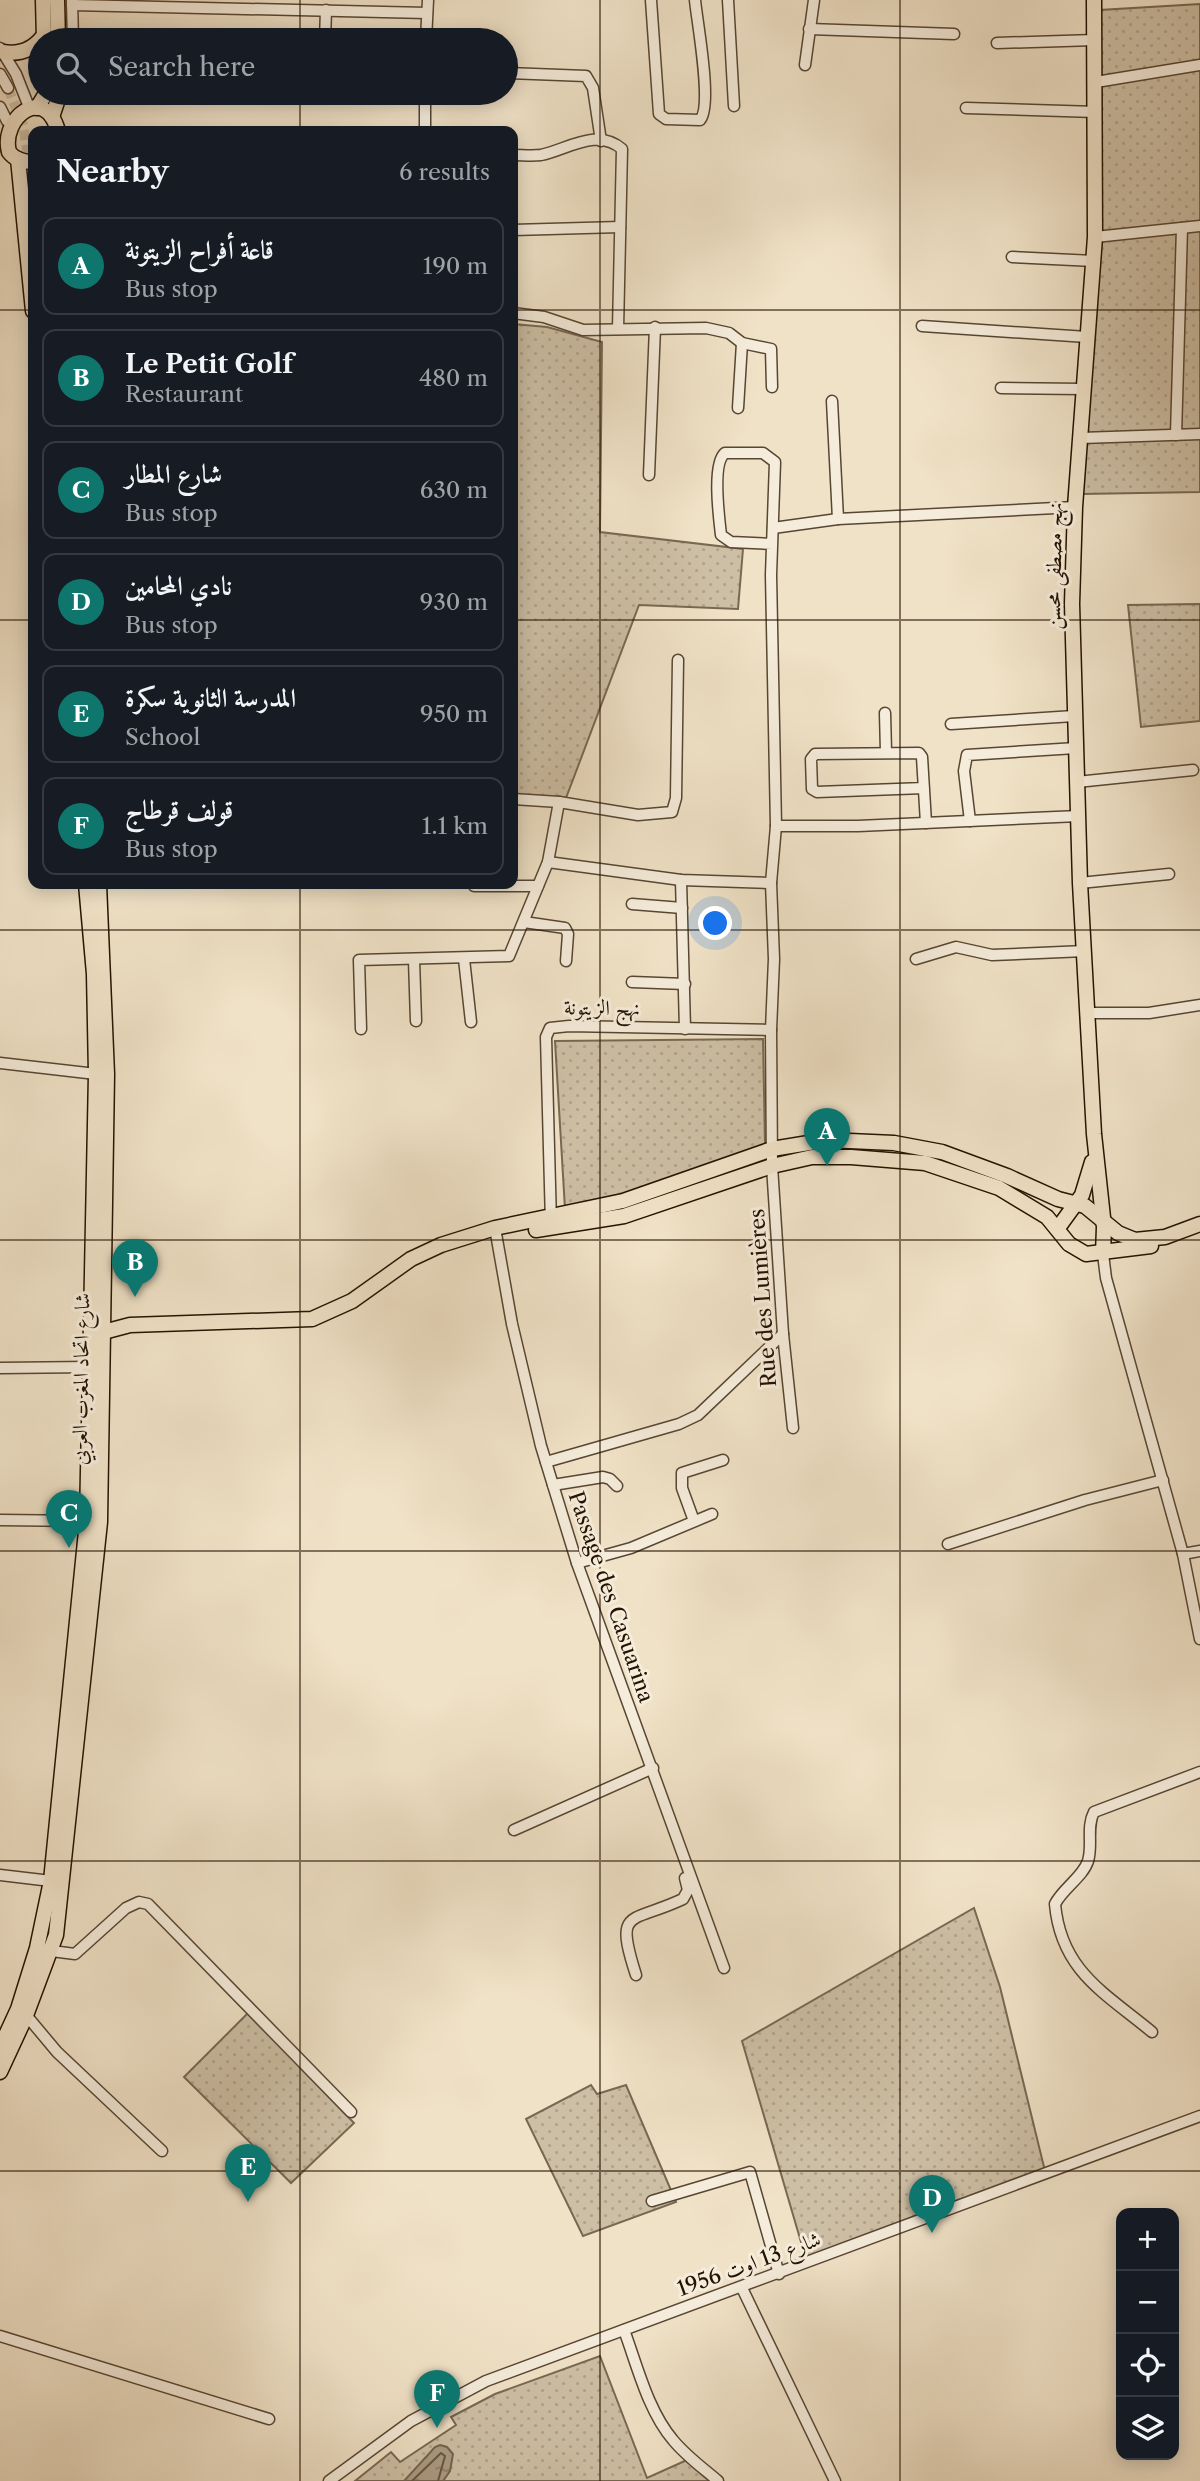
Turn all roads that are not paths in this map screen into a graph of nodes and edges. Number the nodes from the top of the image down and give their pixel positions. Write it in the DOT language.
graph roads {
  1 [pos="43,0"];
  2 [pos="57,0"];
  3 [pos="428,0"];
  4 [pos="651,0"];
  5 [pos="695,0"];
  6 [pos="728,0"];
  7 [pos="814,0"];
  8 [pos="1094,0"];
  9 [pos="72,3"];
  10 [pos="270,4"];
  11 [pos="326,10"];
  12 [pos="428,13"];
  13 [pos="44,28"];
  14 [pos="58,28"];
  15 [pos="73,28"];
  16 [pos="325,28"];
  17 [pos="427,28"];
  18 [pos="809,29"];
  19 [pos="954,34"];
  20 [pos="1095,40"];
  21 [pos="998,43"];
  22 [pos="28,49"];
  23 [pos="2,50"];
  24 [pos="805,65"];
  25 [pos="1200,65"];
  26 [pos="518,73"];
  27 [pos="0,74"];
  28 [pos="1096,82"];
  29 [pos="8,88"];
  30 [pos="28,99"];
  31 [pos="31,105"];
  32 [pos="36,105"];
  33 [pos="58,105"];
  34 [pos="425,105"];
  35 [pos="734,106"];
  36 [pos="0,107"];
  37 [pos="33,108"];
  38 [pos="965,108"];
  39 [pos="1096,112"];
  40 [pos="7,121"];
  41 [pos="55,124"];
  42 [pos="425,126"];
  43 [pos="601,141"];
  44 [pos="518,155"];
  45 [pos="18,159"];
  46 [pos="28,161"];
  47 [pos="1200,226"];
  48 [pos="620,228"];
  49 [pos="1182,228"];
  50 [pos="518,230"];
  51 [pos="1096,237"];
  52 [pos="1012,257"];
  53 [pos="28,261"];
  54 [pos="1094,261"];
  55 [pos="518,314"];
  56 [pos="922,326"];
  57 [pos="655,327"];
  58 [pos="618,329"];
  59 [pos="1087,337"];
  60 [pos="742,343"];
  61 [pos="772,387"];
  62 [pos="1001,387"];
  63 [pos="1083,388"];
  64 [pos="832,401"];
  65 [pos="737,408"];
  66 [pos="1200,434"];
  67 [pos="1176,435"];
  68 [pos="1081,438"];
  69 [pos="649,475"];
  70 [pos="1075,507"];
  71 [pos="838,519"];
  72 [pos="773,528"];
  73 [pos="772,544"];
  74 [pos="678,660"];
  75 [pos="885,713"];
  76 [pos="1074,716"];
  77 [pos="951,724"];
  78 [pos="1076,748"];
  79 [pos="886,752"];
  80 [pos="1193,770"];
  81 [pos="1077,782"];
  82 [pos="924,788"];
  83 [pos="518,799"];
  84 [pos="559,802"];
  85 [pos="1079,816"];
  86 [pos="970,821"];
  87 [pos="926,823"];
  88 [pos="776,825"];
  89 [pos="548,862"];
  90 [pos="1169,874"];
  91 [pos="681,880"];
  92 [pos="771,883"];
  93 [pos="1080,883"];
  94 [pos="518,886"];
  95 [pos="538,886"];
  96 [pos="86,889"];
  97 [pos="99,889"];
  98 [pos="632,904"];
  99 [pos="682,908"];
  100 [pos="524,922"];
  101 [pos="1085,951"];
  102 [pos="464,959"];
  103 [pos="916,959"];
  104 [pos="414,960"];
  105 [pos="566,961"];
  106 [pos="632,982"];
  107 [pos="685,984"];
  108 [pos="1200,1005"];
  109 [pos="1089,1013"];
  110 [pos="416,1021"];
  111 [pos="471,1022"];
  112 [pos="361,1029"];
  113 [pos="685,1029"];
  114 [pos="771,1030"];
  115 [pos="0,1063"];
  116 [pos="96,1073"];
  117 [pos="1094,1134"];
  118 [pos="772,1149"];
  119 [pos="772,1166"];
  120 [pos="1075,1203"];
  121 [pos="1103,1221"];
  122 [pos="551,1223"];
  123 [pos="1200,1224"];
  124 [pos="1058,1228"];
  125 [pos="491,1232"];
  126 [pos="1200,1232"];
  127 [pos="1103,1254"];
  128 [pos="97,1313"];
  129 [pos="130,1325"];
  130 [pos="97,1334"];
  131 [pos="783,1334"];
  132 [pos="91,1367"];
  133 [pos="0,1368"];
  134 [pos="793,1428"];
  135 [pos="723,1460"];
  136 [pos="546,1462"];
  137 [pos="1163,1480"];
  138 [pos="553,1485"];
  139 [pos="617,1486"];
  140 [pos="712,1514"];
  141 [pos="0,1520"];
  142 [pos="88,1521"];
  143 [pos="694,1521"];
  144 [pos="948,1544"];
  145 [pos="1200,1551"];
  146 [pos="1183,1554"];
  147 [pos="577,1563"];
  148 [pos="1200,1639"];
  149 [pos="651,1768"];
  150 [pos="1200,1772"];
  151 [pos="514,1830"];
  152 [pos="0,1875"];
  153 [pos="51,1881"];
  154 [pos="43,1950"];
  155 [pos="724,1968"];
  156 [pos="636,1975"];
  157 [pos="26,2015"];
  158 [pos="1152,2032"];
  159 [pos="0,2048"];
  160 [pos="0,2071"];
  161 [pos="351,2112"];
  162 [pos="1200,2116"];
  163 [pos="162,2151"];
  164 [pos="652,2201"];
  165 [pos="779,2274"];
  166 [pos="741,2288"];
  167 [pos="624,2330"];
  168 [pos="0,2336"];
  169 [pos="269,2419"];
  170 [pos="329,2481"];
  171 [pos="718,2481"];
  172 [pos="835,2481"];
  1 -- 13 [label="main road"];
  2 -- 14 [label="main road"];
  3 -- 12 [label="street"];
  4 -- 5 [label="street"];
  6 -- 35 [label="street"];
  7 -- 18 [label="street"];
  8 -- 20 [label="main road, نهج مصطفى محسن"];
  9 -- 10 [label="street"];
  9 -- 15 [label="street"];
  10 -- 11 [label="street"];
  11 -- 12 [label="street"];
  11 -- 16 [label="street"];
  12 -- 17 [label="street"];
  18 -- 19 [label="street"];
  18 -- 24 [label="street"];
  20 -- 21 [label="street"];
  20 -- 28 [label="main road, نهج مصطفى محسن"];
  22 -- 23 [label="main road"];
  23 -- 30 [label="street"];
  25 -- 28 [label="street"];
  26 -- 43 [label="street"];
  27 -- 29 [label="street"];
  28 -- 39 [label="main road, نهج مصطفى محسن"];
  31 -- 37 [label="street"];
  32 -- 37 [label="main road"];
  33 -- 41 [label="main road"];
  34 -- 42 [label="street"];
  36 -- 40 [label="street"];
  37 -- 40 [label="main road"];
  37 -- 41 [label="main road"];
  38 -- 39 [label="street"];
  39 -- 51 [label="main road, نهج مصطفى محسن"];
  40 -- 45 [label="main road"];
  43 -- 44 [label="street"];
  43 -- 48 [label="street"];
  45 -- 46 [label="main road"];
  45 -- 53 [label="main road"];
  47 -- 49 [label="street"];
  48 -- 50 [label="street"];
  48 -- 58 [label="street"];
  49 -- 51 [label="street"];
  49 -- 67 [label="street"];
  51 -- 54 [label="main road, نهج مصطفى محسن"];
  52 -- 54 [label="street"];
  54 -- 59 [label="main road, نهج مصطفى محسن"];
  55 -- 58 [label="street"];
  56 -- 59 [label="street"];
  57 -- 58 [label="street"];
  57 -- 60 [label="street"];
  57 -- 69 [label="street"];
  59 -- 63 [label="main road, نهج مصطفى محسن"];
  60 -- 61 [label="street"];
  60 -- 65 [label="street"];
  62 -- 63 [label="street"];
  63 -- 68 [label="main road, نهج مصطفى محسن"];
  64 -- 71 [label="street"];
  66 -- 67 [label="street"];
  67 -- 68 [label="street"];
  68 -- 70 [label="main road, نهج مصطفى محسن"];
  70 -- 71 [label="street"];
  70 -- 76 [label="main road, نهج مصطفى محسن"];
  71 -- 72 [label="street"];
  72 -- 73 [label="street, Rue des Lumières"];
  72 -- 73 [label="street, Rue des Lumières"];
  73 -- 88 [label="street, Rue des Lumières"];
  74 -- 84 [label="street"];
  75 -- 79 [label="street"];
  76 -- 77 [label="street"];
  76 -- 78 [label="main road, نهج مصطفى محسن"];
  78 -- 81 [label="main road, نهج مصطفى محسن"];
  78 -- 86 [label="street"];
  79 -- 82 [label="street"];
  79 -- 82 [label="street"];
  80 -- 81 [label="street"];
  81 -- 85 [label="main road, نهج مصطفى محسن"];
  82 -- 87 [label="street"];
  83 -- 84 [label="street"];
  84 -- 89 [label="street"];
  85 -- 86 [label="street"];
  85 -- 93 [label="main road, نهج مصطفى محسن"];
  86 -- 87 [label="street"];
  87 -- 88 [label="street"];
  88 -- 92 [label="street, Rue des Lumières"];
  89 -- 91 [label="street"];
  89 -- 95 [label="street"];
  90 -- 93 [label="street"];
  91 -- 92 [label="street"];
  91 -- 99 [label="street"];
  92 -- 114 [label="street, Rue des Lumières"];
  93 -- 101 [label="main road, نهج مصطفى محسن"];
  94 -- 95 [label="street"];
  95 -- 100 [label="street"];
  96 -- 116 [label="main road, شارع اتحاد المغرب العربي"];
  97 -- 128 [label="main road, شارع اتحاد المغرب العربي"];
  98 -- 99 [label="street"];
  99 -- 107 [label="street"];
  100 -- 102 [label="street"];
  100 -- 105 [label="street"];
  101 -- 103 [label="street"];
  101 -- 109 [label="main road, نهج مصطفى محسن"];
  102 -- 104 [label="street"];
  102 -- 111 [label="street"];
  104 -- 110 [label="street"];
  104 -- 112 [label="street"];
  106 -- 107 [label="street"];
  107 -- 113 [label="street"];
  108 -- 109 [label="street"];
  109 -- 117 [label="main road, نهج مصطفى محسن"];
  113 -- 114 [label="street, نهج الزيتونة"];
  113 -- 122 [label="street, نهج الزيتونة"];
  114 -- 118 [label="street, Rue des Lumières"];
  115 -- 116 [label="street"];
  116 -- 128 [label="main road, شارع اتحاد المغرب العربي"];
  117 -- 120 [label="main road, نهج مصطفى محسن"];
  117 -- 121 [label="main road, نهج مصطفى محسن"];
  118 -- 119 [label="street, Rue des Lumières"];
  118 -- 120 [label="main road"];
  118 -- 122 [label="main road"];
  119 -- 122 [label="main road"];
  119 -- 124 [label="main road"];
  119 -- 131 [label="street, Rue des Lumières"];
  120 -- 121 [label="main road"];
  120 -- 124 [label="main road"];
  121 -- 123 [label="main road"];
  121 -- 127 [label="main road, نهج مصطفى محسن"];
  122 -- 125 [label="main road"];
  124 -- 127 [label="main road"];
  125 -- 129 [label="main road"];
  125 -- 136 [label="street, Passage des Casuarina"];
  126 -- 127 [label="main road"];
  127 -- 137 [label="street"];
  128 -- 129 [label="main road"];
  128 -- 130 [label="main road, شارع اتحاد المغرب العربي"];
  129 -- 130 [label="main road"];
  130 -- 132 [label="main road, شارع اتحاد المغرب العربي"];
  130 -- 154 [label="main road, شارع اتحاد المغرب العربي"];
  131 -- 134 [label="street, Rue des Lumières"];
  131 -- 136 [label="street"];
  132 -- 133 [label="street"];
  132 -- 142 [label="main road, شارع اتحاد المغرب العربي"];
  135 -- 143 [label="street"];
  136 -- 138 [label="street, Passage des Casuarina"];
  137 -- 144 [label="street"];
  137 -- 146 [label="street"];
  138 -- 139 [label="street"];
  138 -- 147 [label="street, Passage des Casuarina"];
  140 -- 143 [label="street"];
  141 -- 142 [label="street"];
  142 -- 153 [label="main road, شارع اتحاد المغرب العربي"];
  143 -- 147 [label="street"];
  145 -- 146 [label="street"];
  146 -- 148 [label="street"];
  147 -- 149 [label="street, Passage des Casuarina"];
  149 -- 151 [label="street"];
  149 -- 155 [label="street, Passage des Casuarina"];
  149 -- 156 [label="street"];
  150 -- 158 [label="street"];
  152 -- 153 [label="street"];
  153 -- 154 [label="main road, شارع اتحاد المغرب العربي"];
  154 -- 157 [label="main road, شارع اتحاد المغرب العربي"];
  154 -- 159 [label="main road, شارع اتحاد المغرب العربي"];
  154 -- 161 [label="street"];
  157 -- 160 [label="main road, شارع اتحاد المغرب العربي"];
  157 -- 163 [label="street"];
  162 -- 165 [label="street, شارع 13 اوت 1956"];
  164 -- 165 [label="street"];
  165 -- 166 [label="street, شارع 13 اوت 1956"];
  166 -- 167 [label="street, شارع 13 اوت 1956"];
  166 -- 172 [label="street"];
  167 -- 170 [label="street, شارع 13 اوت 1956"];
  167 -- 171 [label="street"];
  168 -- 169 [label="street"];
}
